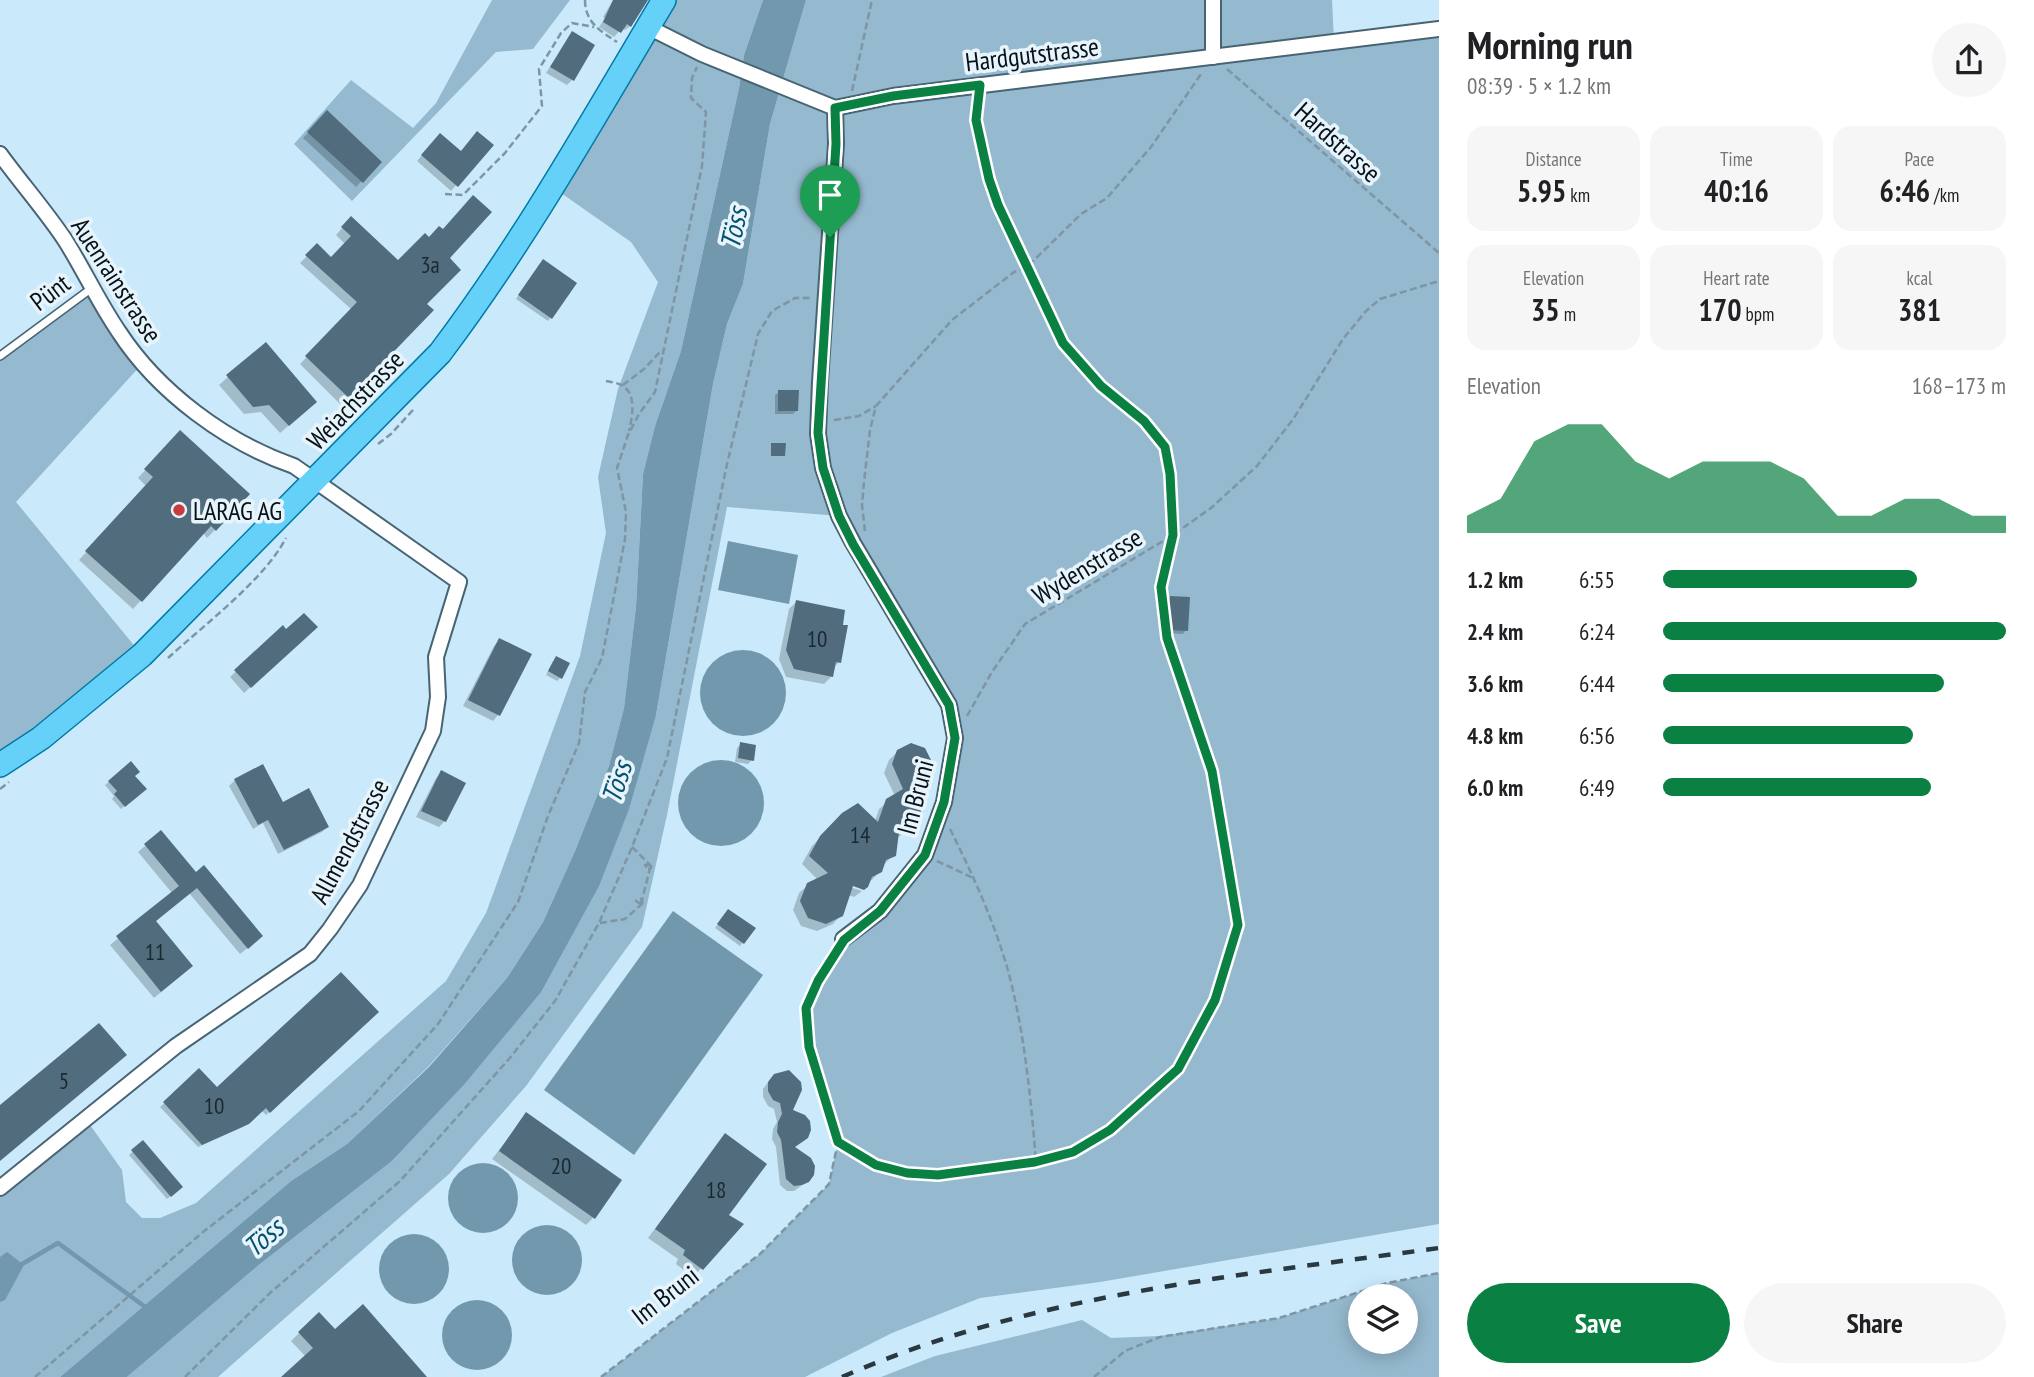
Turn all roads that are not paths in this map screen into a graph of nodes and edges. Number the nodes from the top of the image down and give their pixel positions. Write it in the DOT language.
graph roads {
  1 [pos="664,0"];
  2 [pos="1213,0"];
  3 [pos="648,27"];
  4 [pos="1439,29"];
  5 [pos="1210,58"];
  6 [pos="835,108"];
  7 [pos="0,155"];
  8 [pos="92,288"];
  9 [pos="0,356"];
  10 [pos="315,481"];
  11 [pos="0,765"];
  12 [pos="844,940"];
  13 [pos="0,1188"];
  1 -- 3 [label="main road, Weiachstrasse"];
  2 -- 5 [label="street"];
  3 -- 6 [label="street"];
  3 -- 10 [label="main road, Weiachstrasse"];
  4 -- 5 [label="street, Hardgutstrasse"];
  5 -- 6 [label="street, Hardgutstrasse"];
  6 -- 12 [label="street, Im Bruni"];
  7 -- 8 [label="street, Auenrainstrasse"];
  8 -- 9 [label="lane, Pünt"];
  8 -- 10 [label="street, Auenrainstrasse"];
  10 -- 11 [label="main road, Weiachstrasse"];
  10 -- 13 [label="street, Allmendstrasse"];
}
